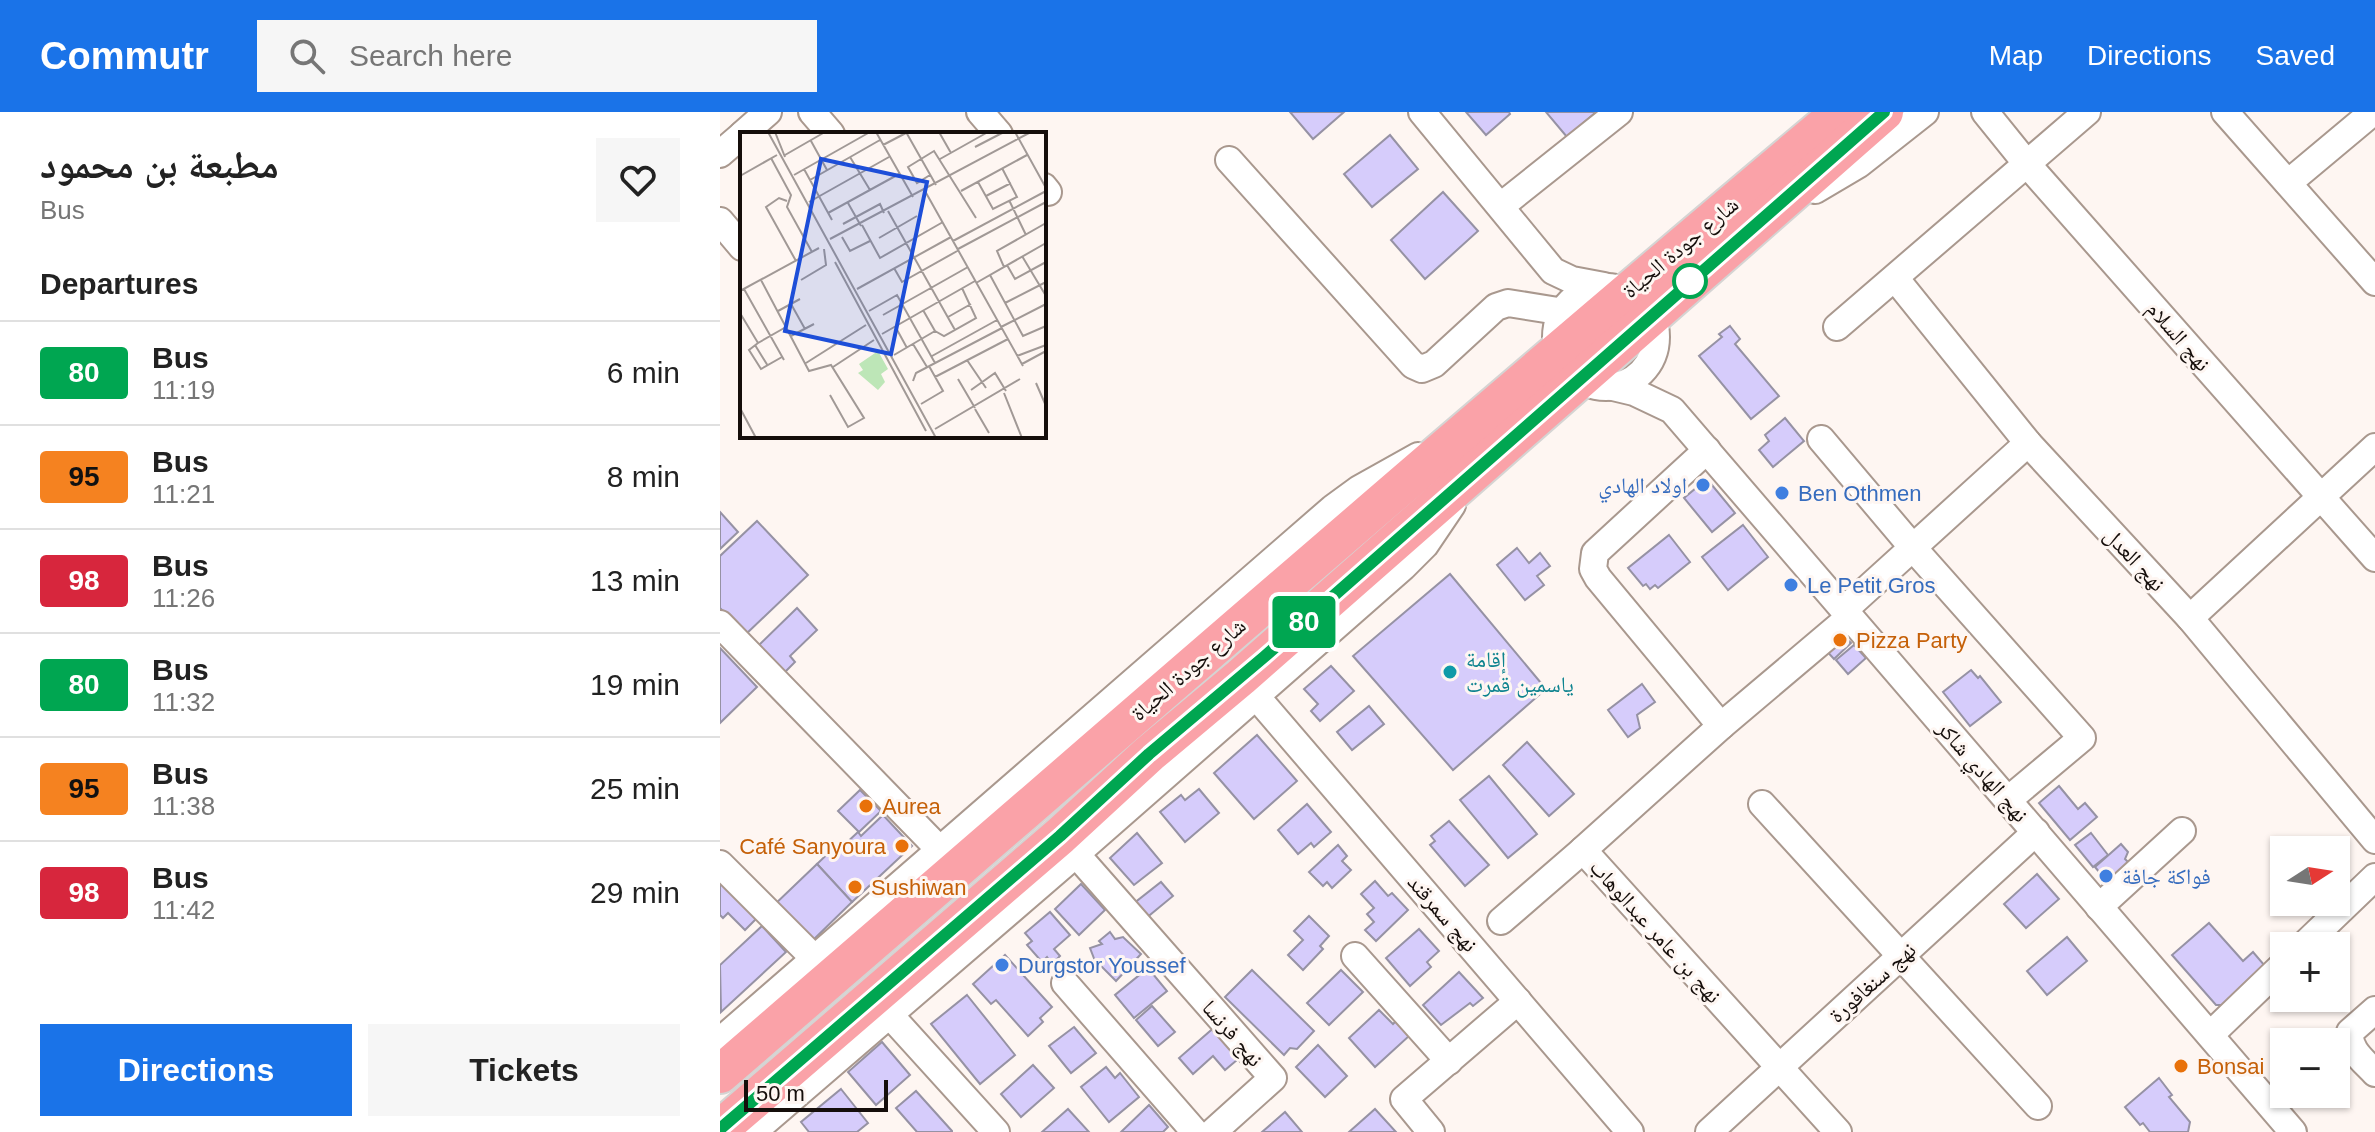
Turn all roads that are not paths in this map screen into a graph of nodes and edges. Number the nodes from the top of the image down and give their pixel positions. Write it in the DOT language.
graph roads {
  1 [pos="767,112"];
  2 [pos="812,112"];
  3 [pos="1422,112"];
  4 [pos="1619,112"];
  5 [pos="1841,112"];
  6 [pos="1884,112"];
  7 [pos="1925,112"];
  8 [pos="1985,112"];
  9 [pos="2087,112"];
  10 [pos="2225,112"];
  11 [pos="2374,112"];
  12 [pos="744,132"];
  13 [pos="829,132"];
  14 [pos="740,136"];
  15 [pos="720,154"];
  16 [pos="1229,160"];
  17 [pos="2027,164"];
  18 [pos="2288,183"];
  19 [pos="1501,206"];
  20 [pos="720,221"];
  21 [pos="1747,231"];
  22 [pos="740,245"];
  23 [pos="1553,271"];
  24 [pos="1895,278"];
  25 [pos="2375,282"];
  26 [pos="1637,310"];
  27 [pos="1837,327"];
  28 [pos="1573,352"];
  29 [pos="1672,410"];
  30 [pos="1458,439"];
  31 [pos="1821,439"];
  32 [pos="2028,443"];
  33 [pos="2375,447"];
  34 [pos="1707,450"];
  35 [pos="1473,474"];
  36 [pos="2322,498"];
  37 [pos="1914,549"];
  38 [pos="2375,558"];
  39 [pos="1847,613"];
  40 [pos="2190,618"];
  41 [pos="720,624"];
  42 [pos="1255,695"];
  43 [pos="1721,726"];
  44 [pos="2008,800"];
  45 [pos="1762,804"];
  46 [pos="2182,831"];
  47 [pos="2036,832"];
  48 [pos="2375,840"];
  49 [pos="940,850"];
  50 [pos="1583,850"];
  51 [pos="1076,854"];
  52 [pos="720,864"];
  53 [pos="2375,877"];
  54 [pos="2099,907"];
  55 [pos="1501,921"];
  56 [pos="2318,932"];
  57 [pos="1355,956"];
  58 [pos="1900,956"];
  59 [pos="814,958"];
  60 [pos="2270,977"];
  61 [pos="1065,983"];
  62 [pos="1518,1001"];
  63 [pos="2375,1010"];
  64 [pos="888,1013"];
  65 [pos="2210,1035"];
  66 [pos="720,1041"];
  67 [pos="1449,1061"];
  68 [pos="1779,1066"];
  69 [pos="2375,1073"];
  70 [pos="720,1074"];
  71 [pos="2038,1106"];
  72 [pos="720,1129"];
  73 [pos="986,1129"];
  74 [pos="753,1132"];
  75 [pos="1195,1132"];
  76 [pos="1213,1132"];
  77 [pos="1431,1132"];
  78 [pos="1630,1132"];
  79 [pos="1709,1132"];
  80 [pos="1838,1132"];
  81 [pos="2293,1132"];
  1 -- 12 [label="street"];
  2 -- 13 [label="street"];
  3 -- 19 [label="street"];
  4 -- 19 [label="street"];
  5 -- 26 [label="highway, شارع جودة الحياة"];
  6 -- 21 [label="highway, شارع جودة الحياة"];
  7 -- 21 [label="street"];
  8 -- 17 [label="street, نهج السلام"];
  9 -- 17 [label="street"];
  10 -- 18 [label="street"];
  11 -- 18 [label="street"];
  14 -- 15 [label="street"];
  16 -- 28 [label="street"];
  17 -- 24 [label="street"];
  17 -- 36 [label="street, نهج السلام"];
  18 -- 25 [label="street"];
  19 -- 23 [label="street"];
  20 -- 22 [label="street"];
  21 -- 26 [label="highway, شارع جودة الحياة"];
  23 -- 26 [label="street"];
  23 -- 28 [label="street"];
  24 -- 27 [label="street"];
  24 -- 32 [label="street, نهج العدل"];
  26 -- 28 [label="highway, شارع جودة الحياة"];
  26 -- 28 [label="street"];
  26 -- 29 [label="street"];
  28 -- 29 [label="street"];
  28 -- 30 [label="highway, شارع جودة الحياة"];
  28 -- 35 [label="highway, شارع جودة الحياة"];
  29 -- 34 [label="street, نهج الهادي شاكر"];
  30 -- 49 [label="street"];
  30 -- 70 [label="highway, شارع جودة الحياة"];
  31 -- 37 [label="street"];
  32 -- 37 [label="street, نهج بن عامر عبدالوهاب"];
  32 -- 40 [label="street, نهج العدل"];
  33 -- 36 [label="street"];
  34 -- 39 [label="street, نهج الهادي شاكر"];
  34 -- 43 [label="street"];
  35 -- 42 [label="street"];
  35 -- 72 [label="highway, شارع جودة الحياة"];
  36 -- 38 [label="street, نهج السلام"];
  36 -- 40 [label="street"];
  37 -- 39 [label="street, نهج بن عامر عبدالوهاب"];
  37 -- 44 [label="street"];
  39 -- 43 [label="street, نهج بن عامر عبدالوهاب"];
  39 -- 44 [label="street, نهج الهادي شاكر"];
  40 -- 48 [label="street, نهج العدل"];
  41 -- 49 [label="street"];
  42 -- 51 [label="street"];
  42 -- 62 [label="street, نهج سمرقند"];
  43 -- 50 [label="street, نهج بن عامر عبدالوهاب"];
  44 -- 47 [label="street, نهج الهادي شاكر"];
  45 -- 58 [label="street"];
  46 -- 54 [label="street"];
  47 -- 54 [label="street, نهج الهادي شاكر"];
  47 -- 58 [label="street, نهج سنغافورة"];
  49 -- 59 [label="street"];
  50 -- 55 [label="street"];
  50 -- 68 [label="street, نهج بن عامر عبدالوهاب"];
  51 -- 64 [label="street"];
  51 -- 76 [label="street, نهج فرنسا"];
  52 -- 59 [label="street"];
  53 -- 56 [label="street"];
  54 -- 65 [label="street, نهج الهادي شاكر"];
  57 -- 67 [label="street"];
  58 -- 68 [label="street, نهج سنغافورة"];
  58 -- 71 [label="street"];
  59 -- 66 [label="street"];
  60 -- 65 [label="street"];
  61 -- 75 [label="street"];
  62 -- 67 [label="street"];
  62 -- 78 [label="street, نهج سمرقند"];
  63 -- 69 [label="street"];
  64 -- 73 [label="street"];
  64 -- 74 [label="street"];
  65 -- 81 [label="street, نهج الهادي شاكر"];
  67 -- 77 [label="street"];
  68 -- 79 [label="street, نهج سنغافورة"];
  68 -- 80 [label="street, نهج بن عامر عبدالوهاب"];
}
